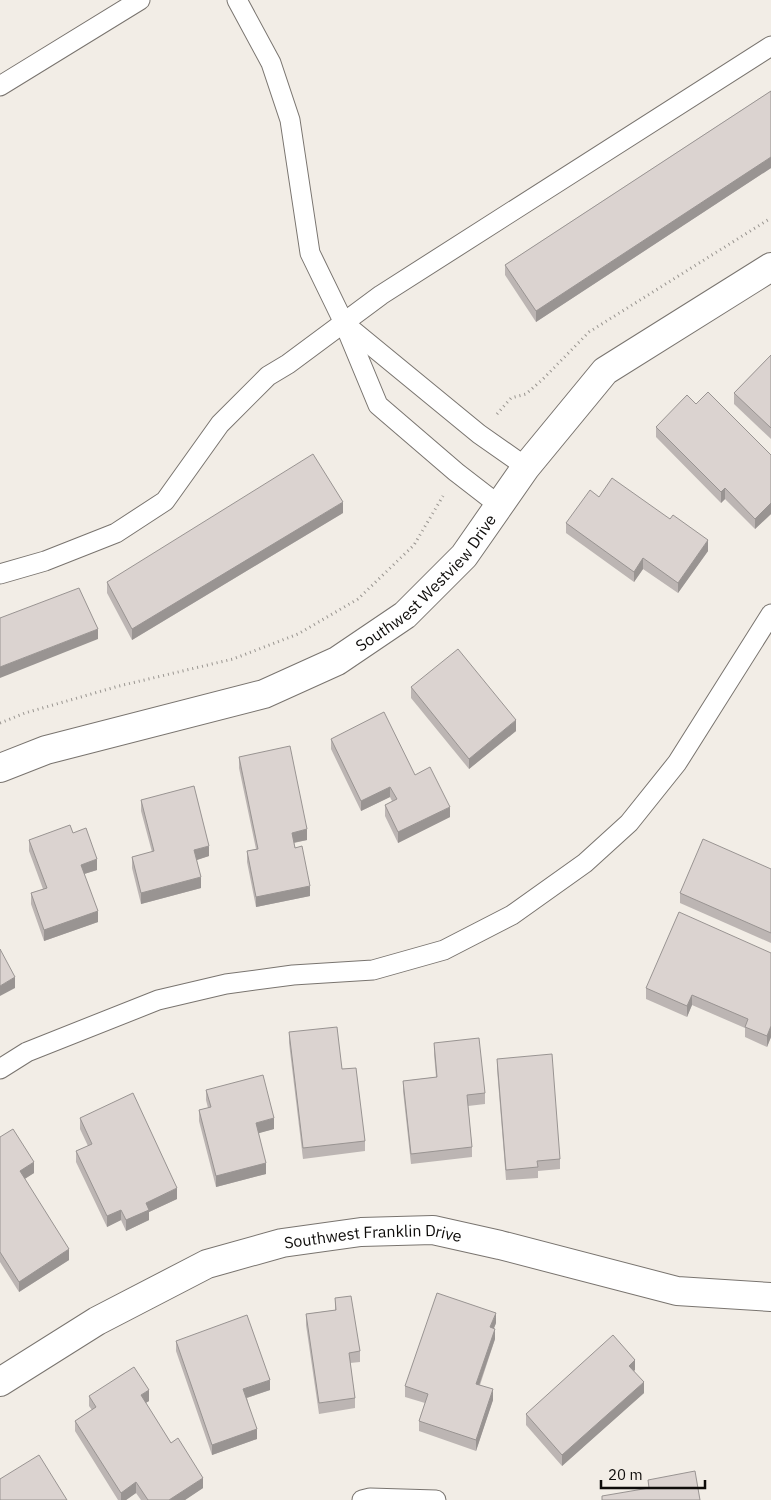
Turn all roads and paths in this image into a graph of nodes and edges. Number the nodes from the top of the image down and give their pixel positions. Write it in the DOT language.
graph roads {
  1 [pos="140,0"];
  2 [pos="237,0"];
  3 [pos="771,46"];
  4 [pos="0,86"];
  5 [pos="771,218"];
  6 [pos="771,267"];
  7 [pos="344,323"];
  8 [pos="501,410"];
  9 [pos="526,467"];
  10 [pos="438,506"];
  11 [pos="500,506"];
  12 [pos="0,574"];
  13 [pos="771,614"];
  14 [pos="0,723"];
  15 [pos="0,768"];
  16 [pos="0,1069"];
  17 [pos="771,1297"];
  18 [pos="0,1382"];
  19 [pos="362,1500"];
  20 [pos="436,1500"];
  1 -- 4 [label="lane"];
  2 -- 7 [label="lane"];
  3 -- 7 [label="lane"];
  5 -- 8 [label="path"];
  6 -- 9 [label="street, Southwest Westview Drive"];
  7 -- 9 [label="lane"];
  7 -- 11 [label="lane"];
  7 -- 12 [label="lane"];
  9 -- 11 [label="street, Southwest Westview Drive"];
  10 -- 14 [label="path"];
  11 -- 15 [label="street, Southwest Westview Drive"];
  13 -- 16 [label="lane"];
  17 -- 18 [label="street, Southwest Franklin Drive"];
  19 -- 20 [label="lane"];
}
